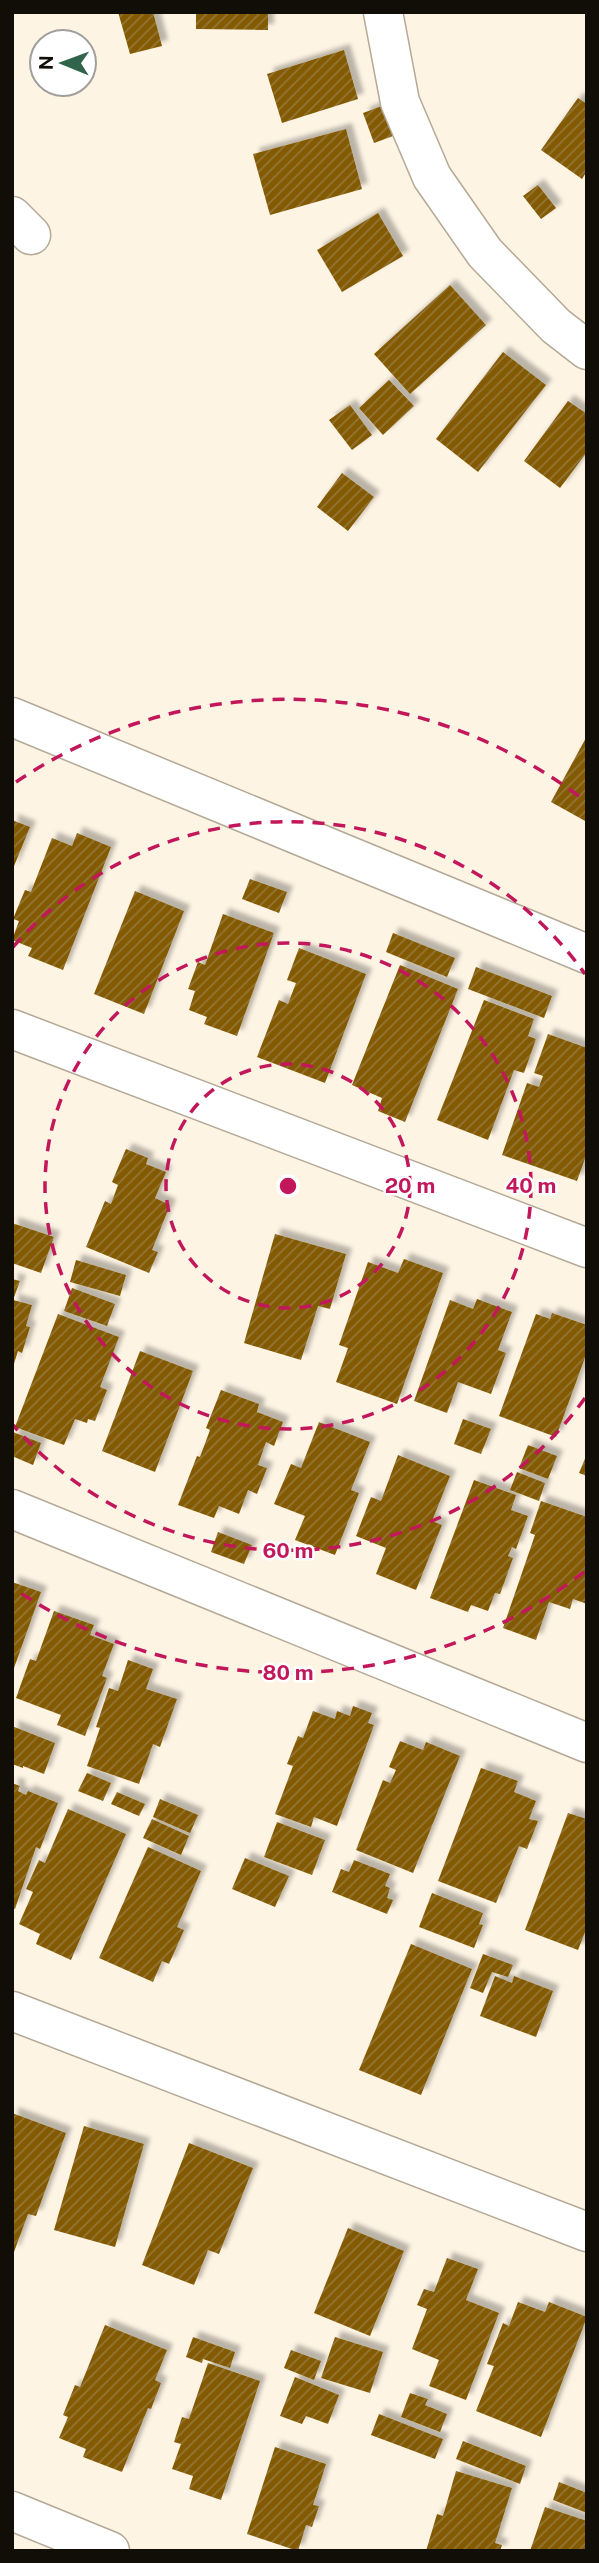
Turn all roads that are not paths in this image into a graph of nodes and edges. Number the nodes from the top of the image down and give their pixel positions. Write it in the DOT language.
graph roads {
  1 [pos="383,12"];
  2 [pos="587,350"];
  3 [pos="12,717"];
  4 [pos="587,954"];
  5 [pos="12,1029"];
  6 [pos="587,1248"];
  7 [pos="12,1509"];
  8 [pos="587,1743"];
  9 [pos="12,2011"];
  10 [pos="587,2232"];
  11 [pos="12,2511"];
  12 [pos="110,2551"];
  1 -- 2 [label="street"];
  3 -- 4 [label="street"];
  5 -- 6 [label="street"];
  7 -- 8 [label="street"];
  9 -- 10 [label="street"];
  11 -- 12 [label="street"];
}
